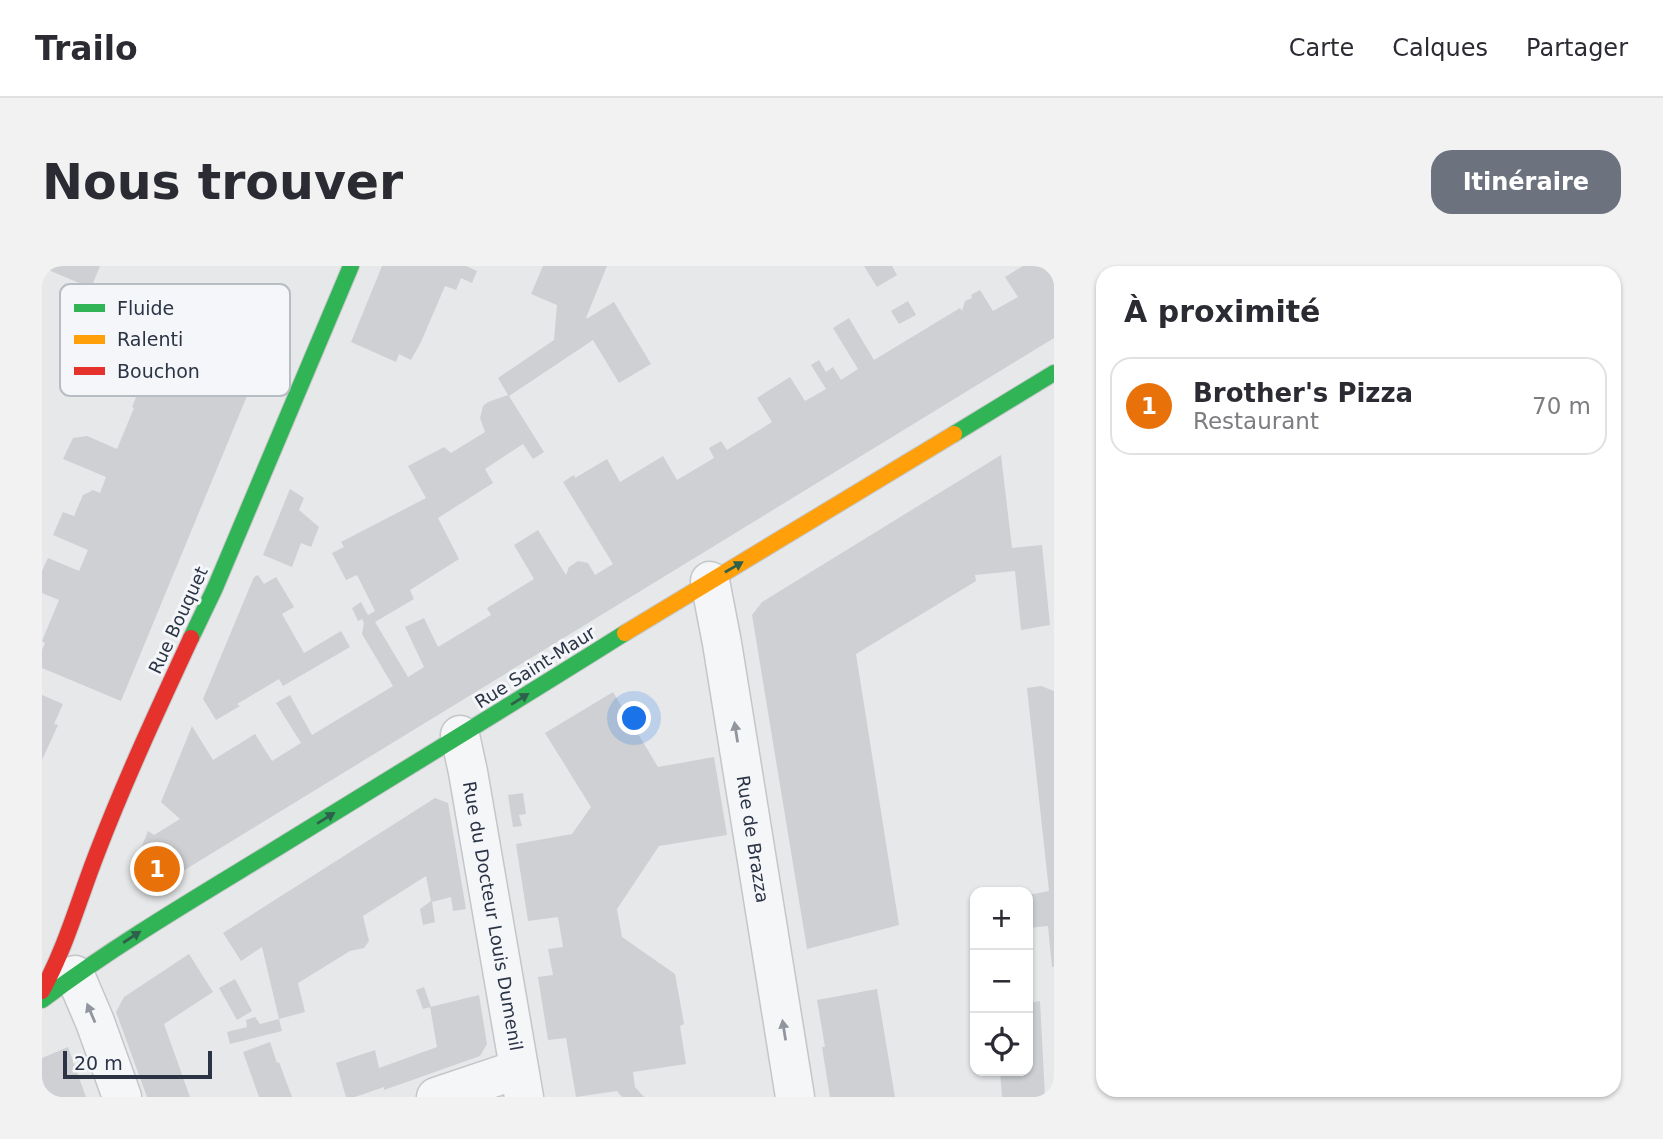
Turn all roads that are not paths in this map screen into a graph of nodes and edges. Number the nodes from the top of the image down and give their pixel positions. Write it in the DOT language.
graph roads {
  1 [pos="351,266"];
  2 [pos="1054,373"];
  3 [pos="710,581"];
  4 [pos="460,735"];
  5 [pos="59,983"];
  6 [pos="42,1000"];
  7 [pos="522,1083"];
  8 [pos="122,1097"];
  9 [pos="436,1097"];
  10 [pos="795,1097"];
  1 -- 5 [label="street, Rue Bouquet"];
  3 -- 2 [label="street, Rue Saint-Maur, one-way"];
  4 -- 3 [label="street, Rue Saint-Maur, one-way"];
  10 -- 3 [label="street, Rue de Brazza, one-way"];
  5 -- 4 [label="street, Rue Saint-Maur, one-way"];
  4 -- 7 [label="street, Rue du Docteur Louis Dumenil"];
  5 -- 6 [label="street, Rue Saint-Maur"];
  8 -- 5 [label="street, one-way"];
  7 -- 9 [label="street"];
}
